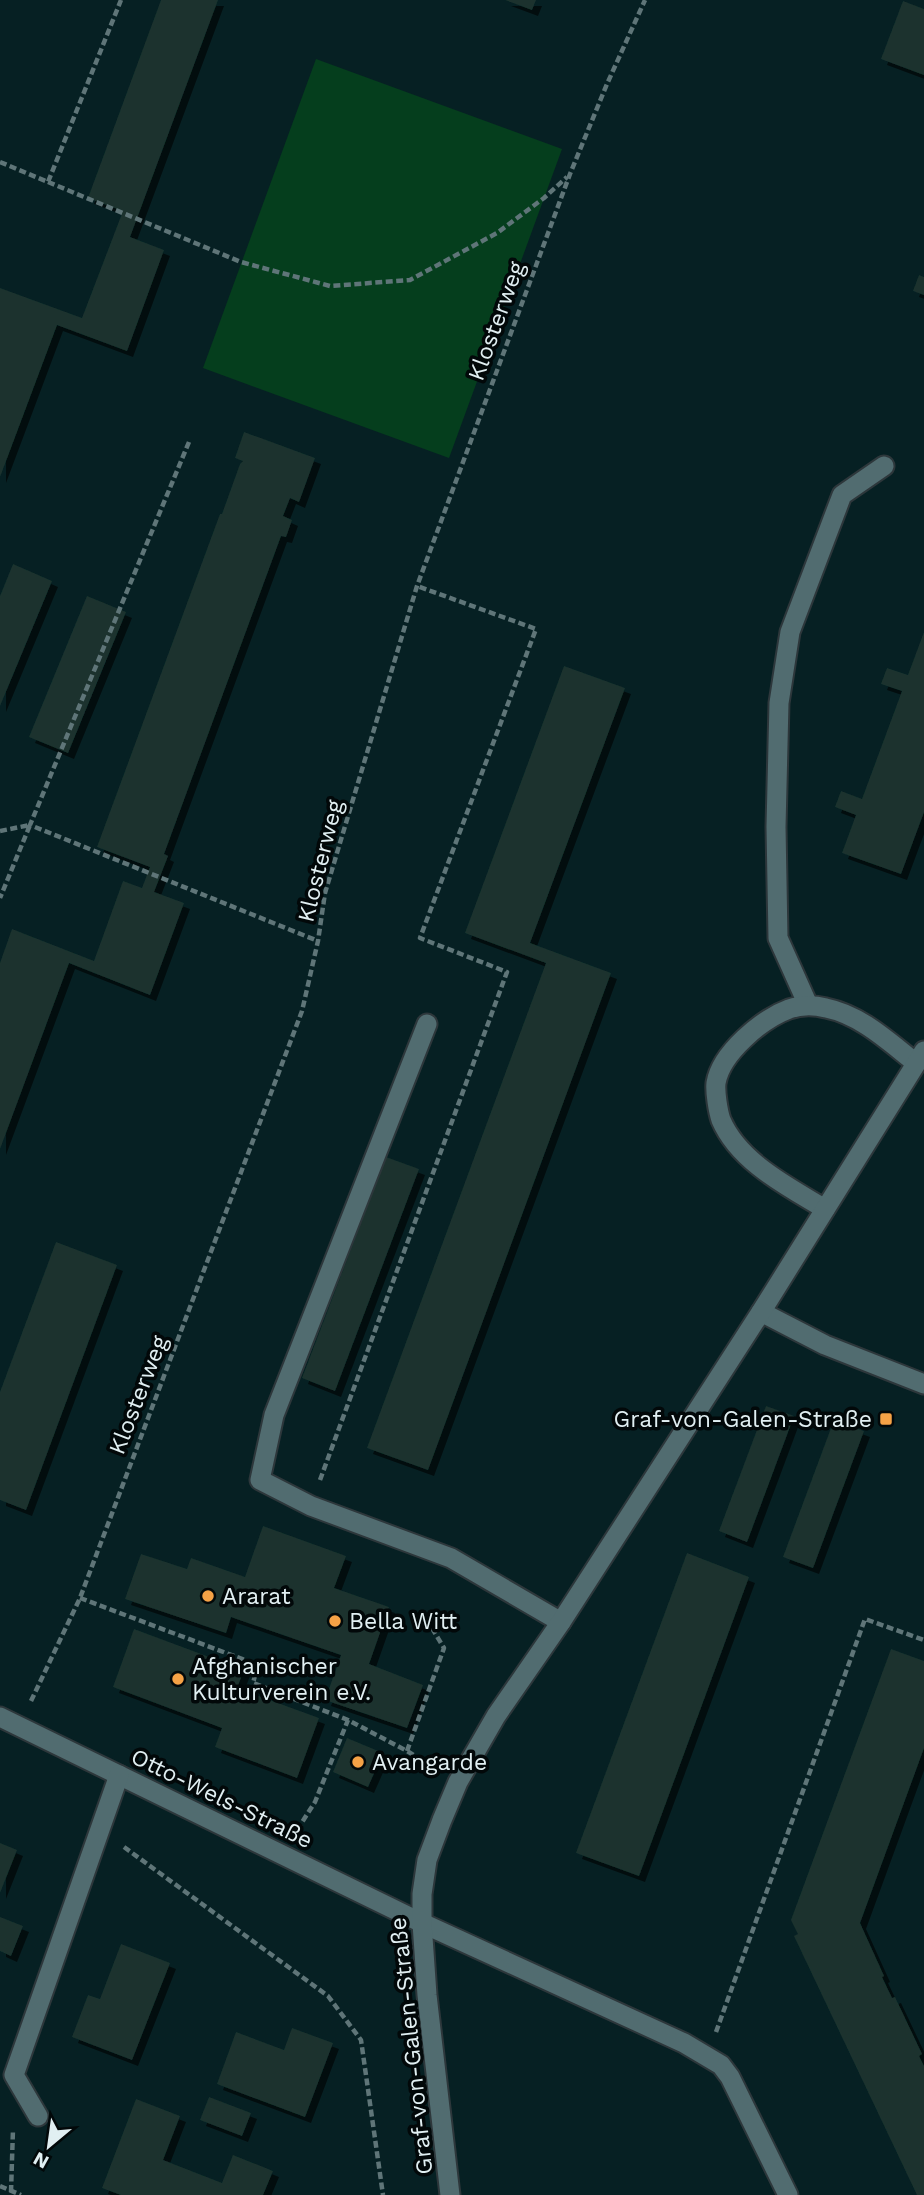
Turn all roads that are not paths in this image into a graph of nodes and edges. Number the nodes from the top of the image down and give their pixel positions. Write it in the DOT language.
graph roads {
  1 [pos="884,466"];
  2 [pos="808,1005"];
  3 [pos="427,1024"];
  4 [pos="920,1057"];
  5 [pos="825,1209"];
  6 [pos="761,1312"];
  7 [pos="924,1384"];
  8 [pos="561,1622"];
  9 [pos="0,1717"];
  10 [pos="119,1775"];
  11 [pos="422,1923"];
  12 [pos="38,2116"];
  13 [pos="450,2195"];
  14 [pos="788,2195"];
  1 -- 2 [label="street"];
  2 -- 4 [label="street, Graf-von-Galen-Straße"];
  2 -- 5 [label="street"];
  3 -- 8 [label="street"];
  4 -- 5 [label="street, Graf-von-Galen-Straße"];
  5 -- 6 [label="street, Graf-von-Galen-Straße"];
  6 -- 7 [label="street"];
  6 -- 8 [label="street, Graf-von-Galen-Straße"];
  8 -- 11 [label="street, Graf-von-Galen-Straße"];
  9 -- 10 [label="street, Otto-Wels-Straße"];
  10 -- 11 [label="street, Otto-Wels-Straße"];
  10 -- 12 [label="street"];
  11 -- 13 [label="street, Graf-von-Galen-Straße"];
  11 -- 14 [label="street, Otto-Wels-Straße"];
}
